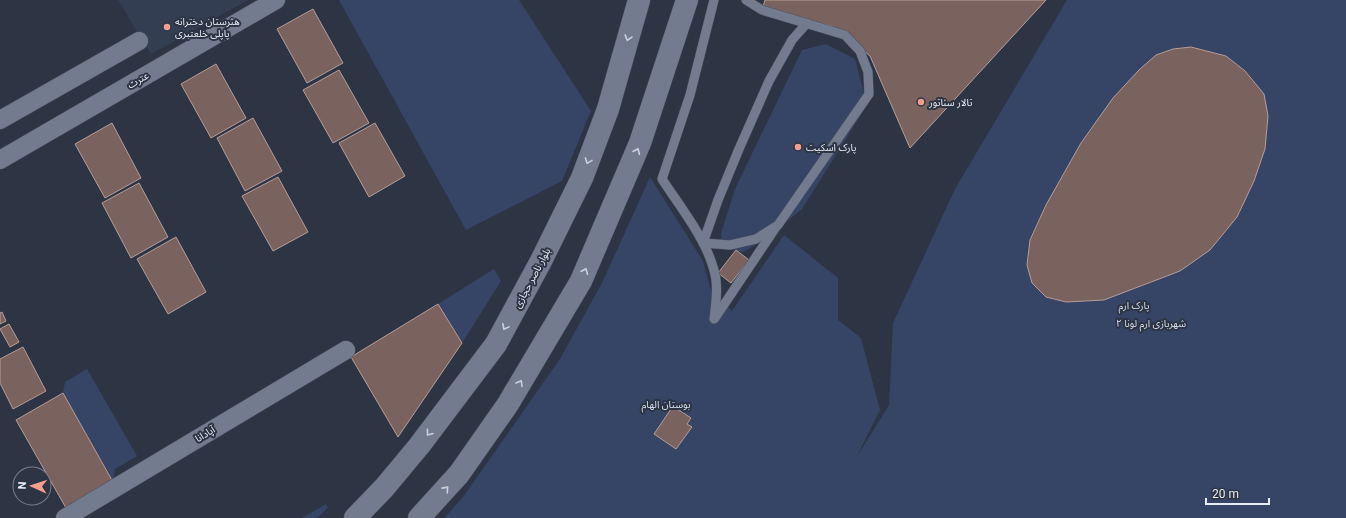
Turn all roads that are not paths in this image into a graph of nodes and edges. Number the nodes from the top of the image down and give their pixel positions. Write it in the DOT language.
graph roads {
  1 [pos="276,0"];
  2 [pos="639,0"];
  3 [pos="687,0"];
  4 [pos="714,0"];
  5 [pos="746,0"];
  6 [pos="807,23"];
  7 [pos="139,41"];
  8 [pos="0,120"];
  9 [pos="0,160"];
  10 [pos="778,225"];
  11 [pos="703,243"];
  12 [pos="346,350"];
  13 [pos="65,518"];
  14 [pos="355,518"];
  15 [pos="419,518"];
  1 -- 9 [label="street, عترت"];
  2 -- 14 [label="main road, بلوار ناصر حجازی, one-way"];
  15 -- 3 [label="main road, one-way"];
  4 -- 11 [label="lane"];
  5 -- 6 [label="lane"];
  6 -- 10 [label="lane"];
  6 -- 11 [label="lane"];
  7 -- 8 [label="street"];
  10 -- 11 [label="lane"];
  10 -- 11 [label="lane"];
  12 -- 13 [label="street, آپادانا"];
}
